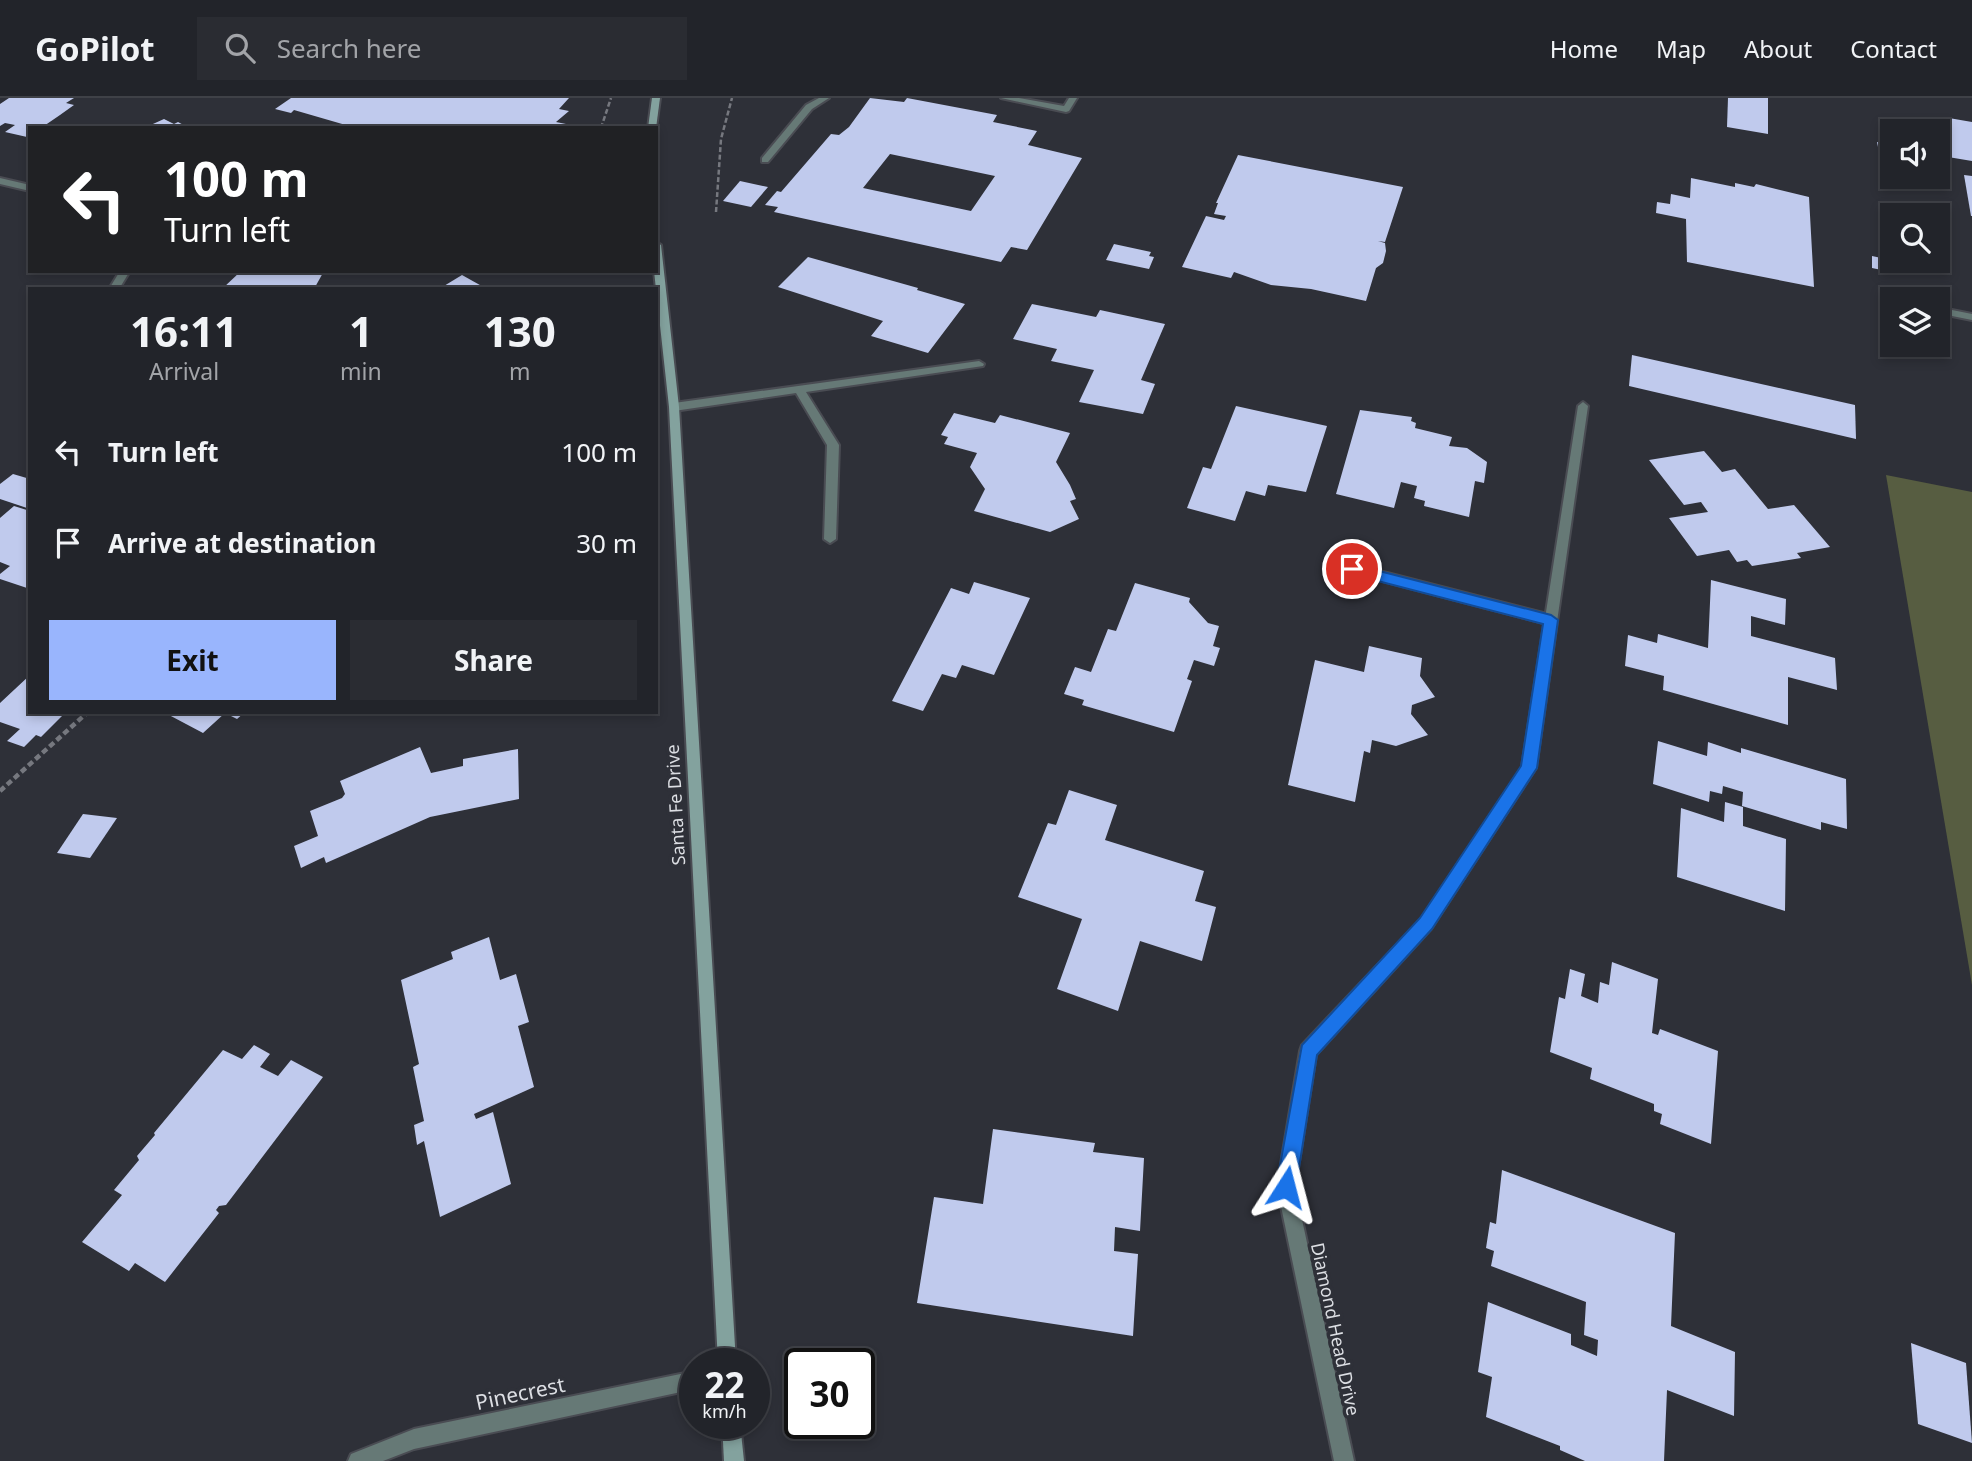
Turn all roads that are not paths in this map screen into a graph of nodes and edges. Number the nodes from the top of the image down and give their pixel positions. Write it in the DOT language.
graph roads {
  1 [pos="656,98"];
  2 [pos="825,98"];
  3 [pos="1005,98"];
  4 [pos="1073,98"];
  5 [pos="652,126"];
  6 [pos="765,160"];
  7 [pos="0,181"];
  8 [pos="28,188"];
  9 [pos="658,262"];
  10 [pos="1950,313"];
  11 [pos="1972,317"];
  12 [pos="979,364"];
  13 [pos="799,388"];
  14 [pos="1583,406"];
  15 [pos="674,407"];
  16 [pos="830,539"];
  17 [pos="1352,569"];
  18 [pos="1551,620"];
  19 [pos="726,1348"];
  20 [pos="679,1383"];
  21 [pos="732,1439"];
  22 [pos="358,1461"];
  23 [pos="734,1461"];
  24 [pos="1344,1461"];
  1 -- 5 [label="main road"];
  2 -- 6 [label="street"];
  3 -- 4 [label="street"];
  7 -- 8 [label="street"];
  9 -- 15 [label="main road, Santa Fe Drive"];
  10 -- 11 [label="street"];
  12 -- 13 [label="street"];
  13 -- 15 [label="street"];
  13 -- 16 [label="street"];
  14 -- 18 [label="street, Diamond Head Drive"];
  15 -- 19 [label="main road, Santa Fe Drive"];
  17 -- 18 [label="street"];
  18 -- 24 [label="street, Diamond Head Drive"];
  20 -- 22 [label="street, Pinecrest"];
  21 -- 23 [label="main road"];
}
